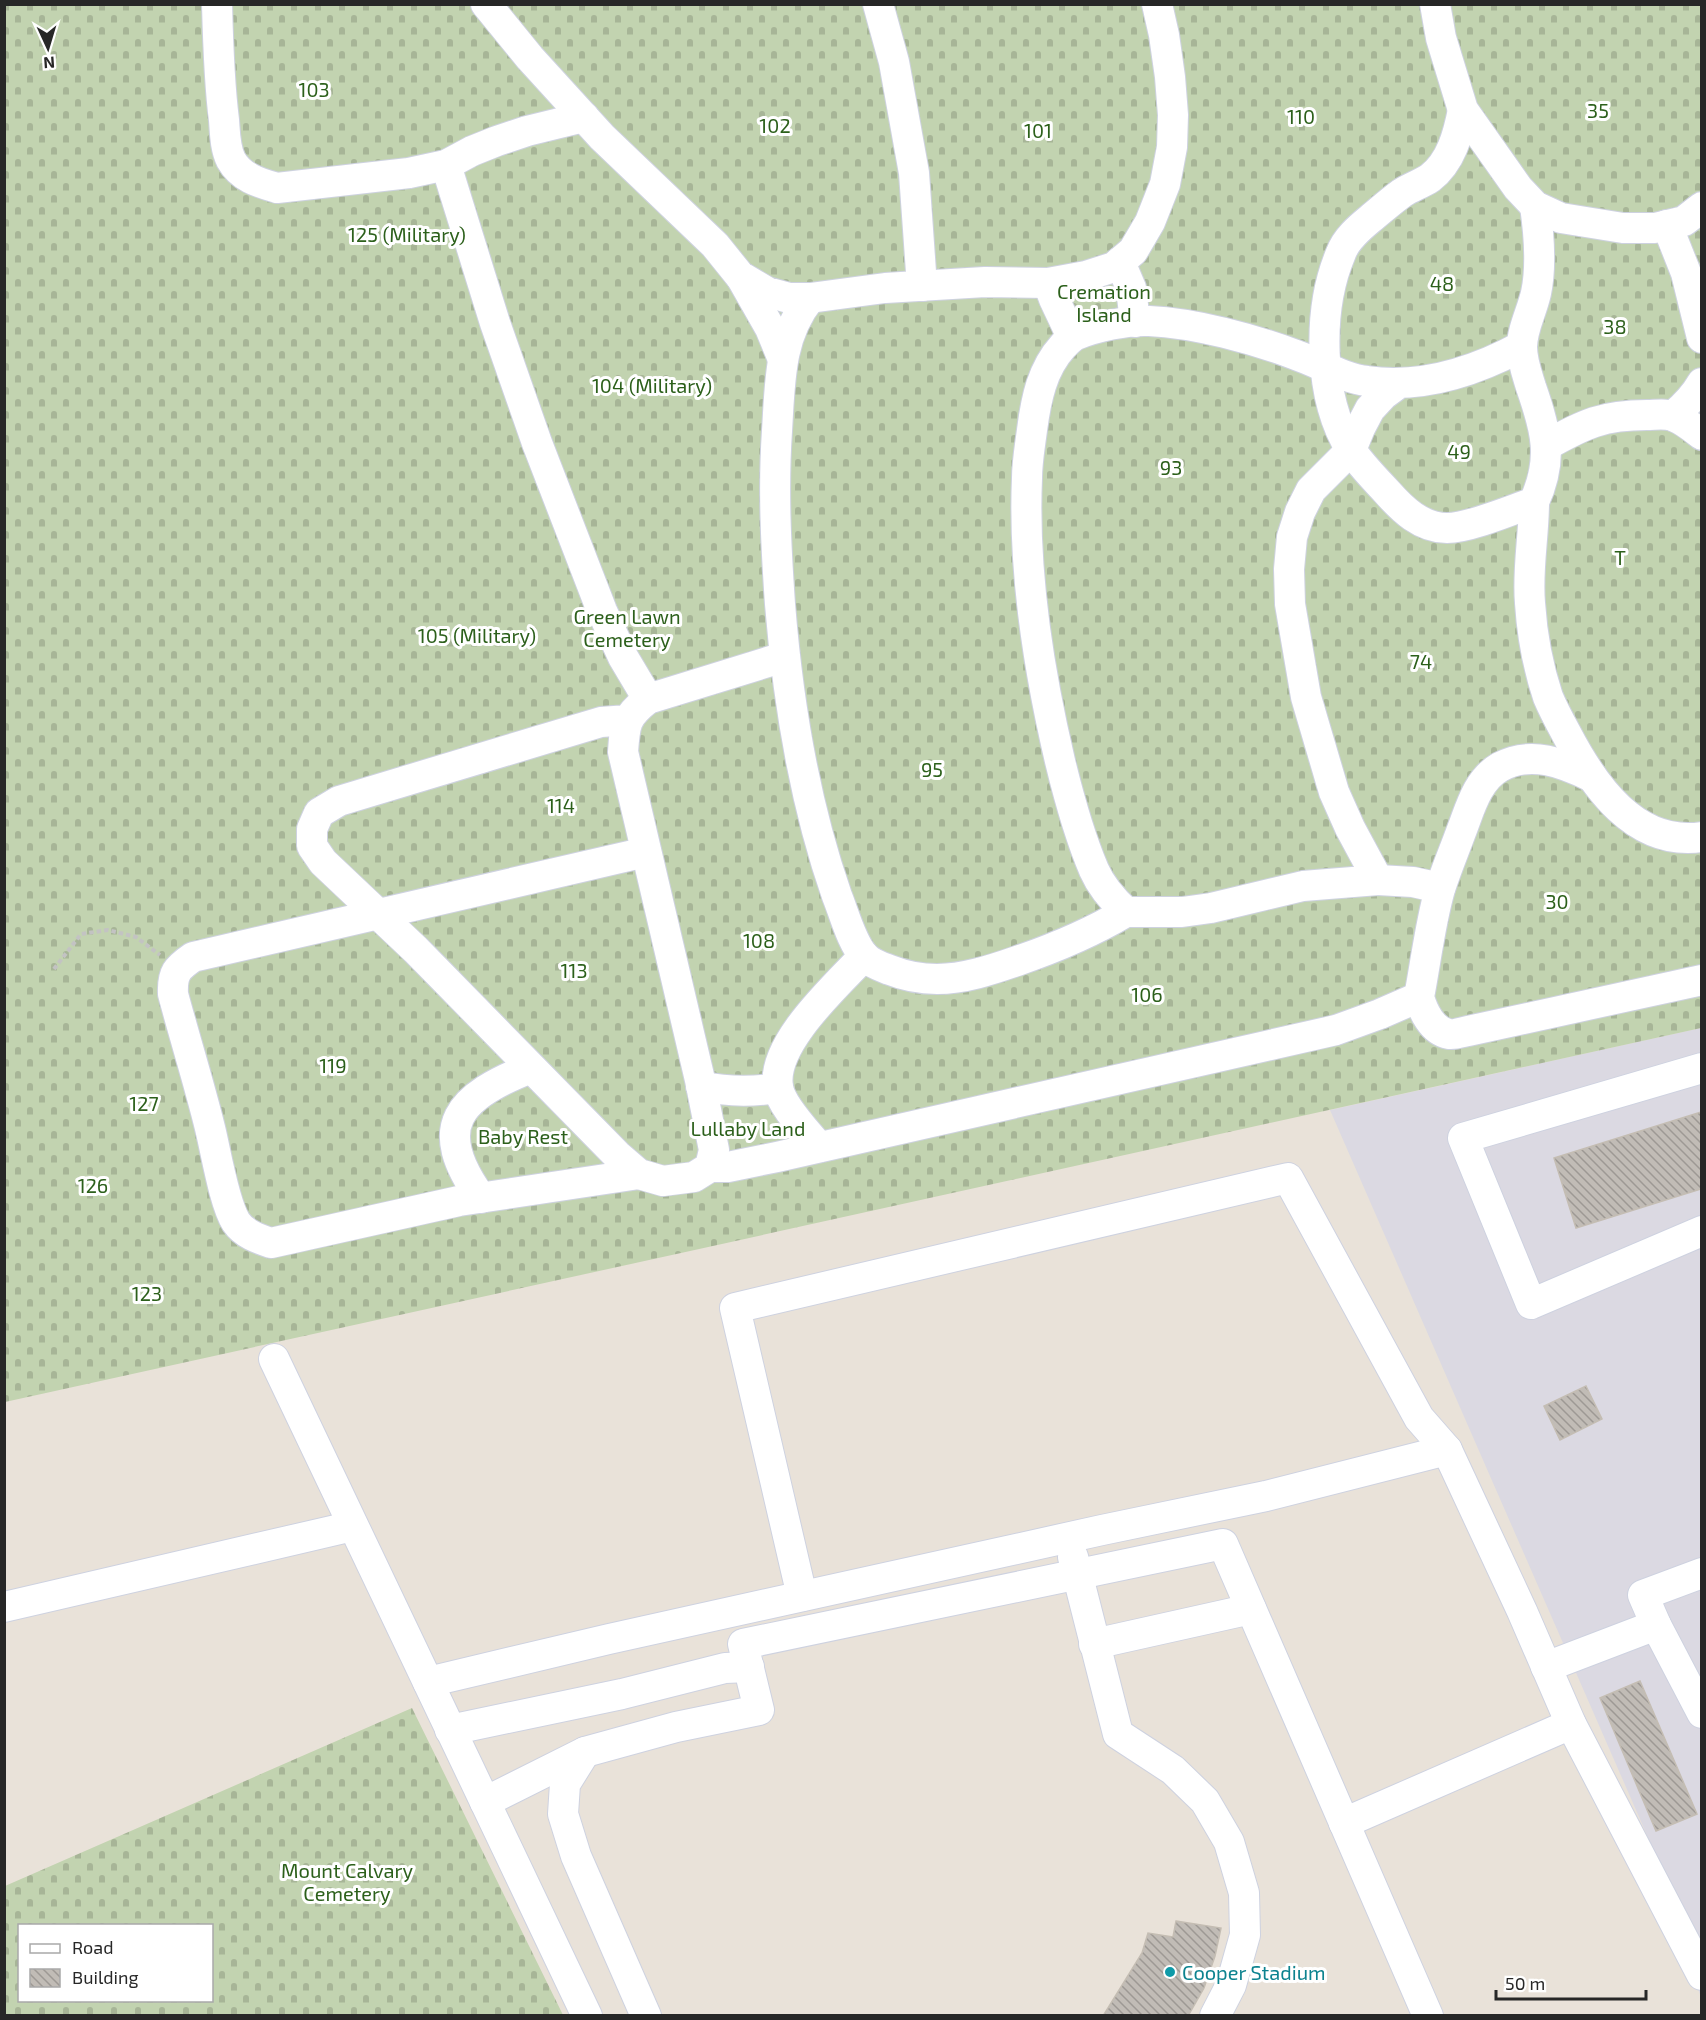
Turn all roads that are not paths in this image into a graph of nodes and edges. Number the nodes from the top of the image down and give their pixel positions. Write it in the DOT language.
graph roads {
  1 [pos="217,4"];
  2 [pos="486,4"];
  3 [pos="878,4"];
  4 [pos="1157,4"];
  5 [pos="1435,4"];
  6 [pos="1463,110"];
  7 [pos="584,117"];
  8 [pos="446,165"];
  9 [pos="1536,206"];
  10 [pos="1701,207"];
  11 [pos="1667,225"];
  12 [pos="1120,262"];
  13 [pos="740,276"];
  14 [pos="1048,283"];
  15 [pos="922,286"];
  16 [pos="810,298"];
  17 [pos="1135,322"];
  18 [pos="1072,337"];
  19 [pos="1701,338"];
  20 [pos="1522,346"];
  21 [pos="782,357"];
  22 [pos="1325,367"];
  23 [pos="1701,383"];
  24 [pos="1398,384"];
  25 [pos="1672,416"];
  26 [pos="1701,435"];
  27 [pos="1547,445"];
  28 [pos="1351,450"];
  29 [pos="1534,502"];
  30 [pos="784,657"];
  31 [pos="638,710"];
  32 [pos="1592,777"];
  33 [pos="1701,837"];
  34 [pos="646,852"];
  35 [pos="1378,880"];
  36 [pos="1440,888"];
  37 [pos="1126,912"];
  38 [pos="377,913"];
  39 [pos="864,957"];
  40 [pos="1701,980"];
  41 [pos="1419,997"];
  42 [pos="531,1068"];
  43 [pos="1701,1068"];
  44 [pos="701,1086"];
  45 [pos="778,1088"];
  46 [pos="819,1147"];
  47 [pos="710,1167"];
  48 [pos="639,1174"];
  49 [pos="481,1198"];
  50 [pos="1701,1231"];
  51 [pos="274,1359"];
  52 [pos="1447,1450"];
  53 [pos="353,1526"];
  54 [pos="1068,1538"];
  55 [pos="1701,1573"];
  56 [pos="1077,1576"];
  57 [pos="802,1596"];
  58 [pos="4,1607"];
  59 [pos="1251,1609"];
  60 [pos="734,1611"];
  61 [pos="1656,1625"];
  62 [pos="1094,1644"];
  63 [pos="746,1655"];
  64 [pos="1546,1667"];
  65 [pos="428,1682"];
  66 [pos="1701,1713"];
  67 [pos="1571,1724"];
  68 [pos="450,1730"];
  69 [pos="585,1752"];
  70 [pos="485,1802"];
  71 [pos="1344,1823"];
  72 [pos="1701,1975"];
  73 [pos="636,2012"];
  74 [pos="586,2016"];
  75 [pos="1215,2016"];
  76 [pos="1428,2016"];
  1 -- 8 [label="lane"];
  2 -- 7 [label="lane"];
  3 -- 15 [label="lane"];
  4 -- 12 [label="lane"];
  5 -- 6 [label="lane"];
  6 -- 9 [label="lane"];
  6 -- 22 [label="lane"];
  7 -- 8 [label="lane"];
  7 -- 13 [label="lane"];
  8 -- 31 [label="lane"];
  9 -- 11 [label="lane"];
  9 -- 20 [label="lane"];
  10 -- 11 [label="lane"];
  11 -- 19 [label="lane"];
  12 -- 14 [label="lane"];
  12 -- 17 [label="lane"];
  13 -- 16 [label="lane"];
  13 -- 21 [label="lane"];
  14 -- 15 [label="lane"];
  14 -- 18 [label="lane"];
  15 -- 16 [label="lane"];
  16 -- 21 [label="lane"];
  17 -- 18 [label="lane"];
  17 -- 22 [label="lane"];
  18 -- 37 [label="lane"];
  20 -- 24 [label="lane"];
  20 -- 27 [label="lane"];
  21 -- 30 [label="lane"];
  22 -- 24 [label="lane"];
  22 -- 28 [label="lane"];
  23 -- 25 [label="lane"];
  24 -- 28 [label="lane"];
  25 -- 26 [label="lane"];
  25 -- 27 [label="lane"];
  27 -- 29 [label="lane"];
  28 -- 29 [label="lane"];
  28 -- 35 [label="lane"];
  29 -- 32 [label="lane"];
  30 -- 31 [label="lane"];
  30 -- 39 [label="lane"];
  31 -- 34 [label="lane"];
  31 -- 38 [label="lane"];
  32 -- 33 [label="lane"];
  32 -- 36 [label="lane"];
  34 -- 38 [label="lane"];
  34 -- 44 [label="lane"];
  35 -- 36 [label="lane"];
  35 -- 37 [label="lane"];
  36 -- 41 [label="lane"];
  37 -- 39 [label="lane"];
  38 -- 42 [label="lane"];
  38 -- 49 [label="lane"];
  39 -- 45 [label="lane"];
  40 -- 41 [label="lane"];
  41 -- 46 [label="lane"];
  42 -- 48 [label="lane"];
  42 -- 49 [label="lane"];
  43 -- 50 [label="lane"];
  44 -- 45 [label="lane"];
  44 -- 47 [label="lane"];
  45 -- 46 [label="lane"];
  46 -- 47 [label="lane"];
  47 -- 48 [label="lane"];
  48 -- 49 [label="lane"];
  51 -- 53 [label="lane"];
  52 -- 54 [label="lane"];
  52 -- 57 [label="lane"];
  52 -- 64 [label="lane"];
  53 -- 58 [label="lane"];
  53 -- 65 [label="lane"];
  54 -- 56 [label="lane"];
  54 -- 57 [label="lane"];
  55 -- 61 [label="lane"];
  56 -- 59 [label="lane"];
  56 -- 62 [label="lane"];
  56 -- 63 [label="lane"];
  57 -- 60 [label="lane"];
  59 -- 62 [label="lane"];
  59 -- 71 [label="lane"];
  60 -- 63 [label="lane"];
  60 -- 65 [label="lane"];
  61 -- 64 [label="lane"];
  61 -- 66 [label="lane"];
  62 -- 75 [label="lane"];
  63 -- 68 [label="lane"];
  63 -- 69 [label="lane"];
  64 -- 67 [label="lane"];
  65 -- 68 [label="lane"];
  67 -- 71 [label="lane"];
  67 -- 72 [label="lane"];
  68 -- 70 [label="lane"];
  69 -- 70 [label="lane"];
  69 -- 73 [label="lane"];
  70 -- 74 [label="lane"];
  71 -- 76 [label="lane"];
}
